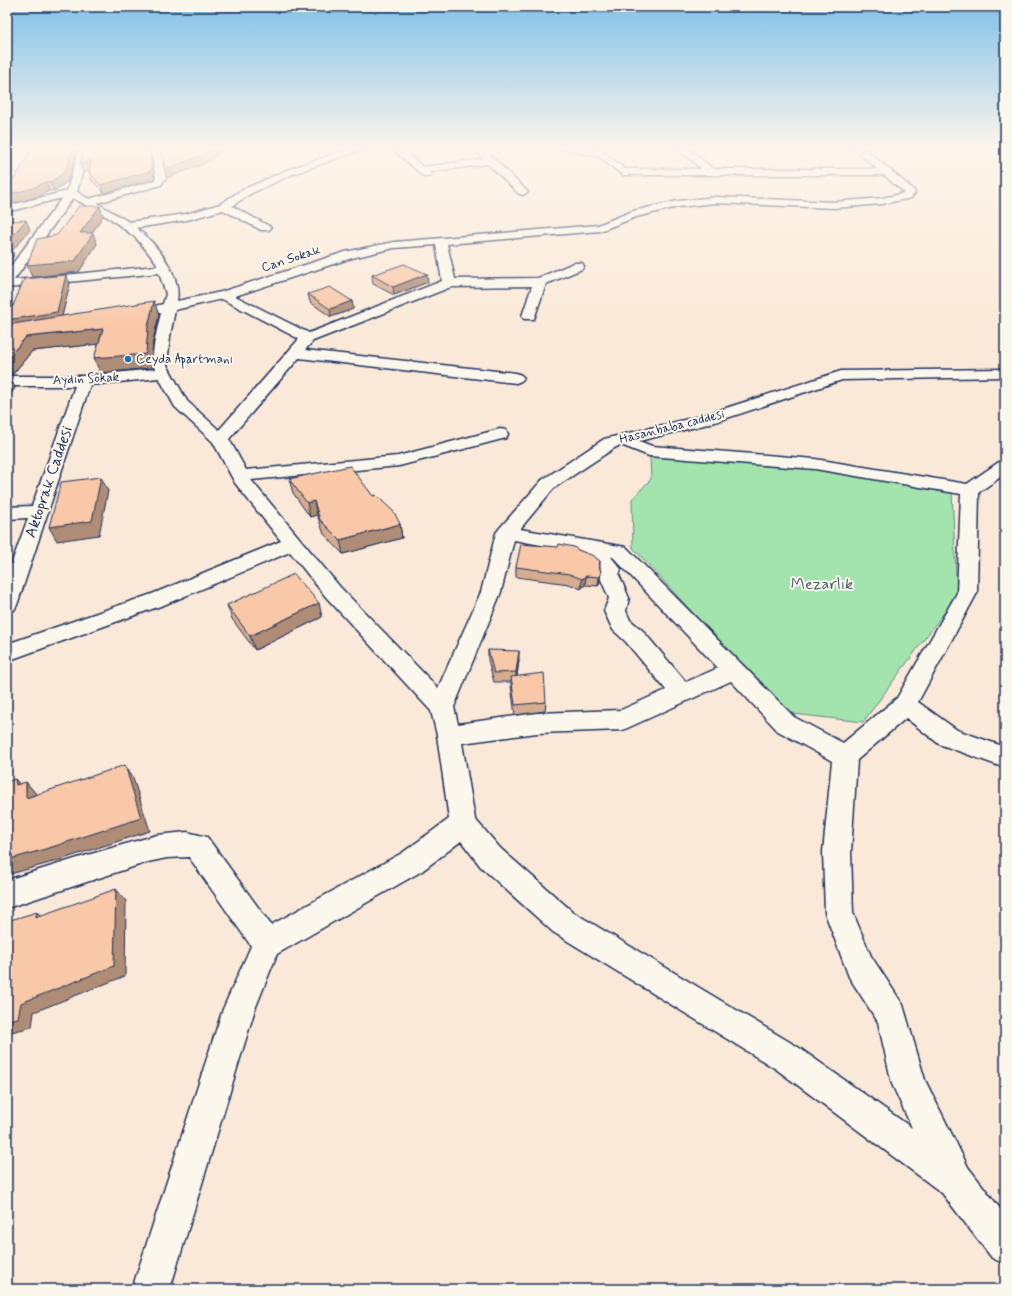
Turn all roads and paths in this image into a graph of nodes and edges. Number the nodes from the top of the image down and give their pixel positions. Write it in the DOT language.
graph roads {
  1 [pos="62,206"];
  2 [pos="96,206"];
  3 [pos="222,206"];
  4 [pos="225,206"];
  5 [pos="667,206"];
  6 [pos="121,222"];
  7 [pos="265,228"];
  8 [pos="441,241"];
  9 [pos="578,266"];
  10 [pos="164,269"];
  11 [pos="7,280"];
  12 [pos="540,282"];
  13 [pos="449,283"];
  14 [pos="7,284"];
  15 [pos="224,295"];
  16 [pos="169,307"];
  17 [pos="146,311"];
  18 [pos="529,316"];
  19 [pos="308,338"];
  20 [pos="295,353"];
  21 [pos="1005,373"];
  22 [pos="164,374"];
  23 [pos="516,378"];
  24 [pos="7,381"];
  25 [pos="84,381"];
  26 [pos="500,434"];
  27 [pos="220,439"];
  28 [pos="623,440"];
  29 [pos="1005,466"];
  30 [pos="240,476"];
  31 [pos="970,490"];
  32 [pos="39,512"];
  33 [pos="7,513"];
  34 [pos="506,533"];
  35 [pos="293,543"];
  36 [pos="573,544"];
  37 [pos="7,605"];
  38 [pos="7,653"];
  39 [pos="734,670"];
  40 [pos="682,693"];
  41 [pos="905,705"];
  42 [pos="446,721"];
  43 [pos="846,756"];
  44 [pos="1005,758"];
  45 [pos="463,824"];
  46 [pos="7,894"];
  47 [pos="267,944"];
  48 [pos="955,1180"];
  49 [pos="1005,1245"];
  50 [pos="151,1289"];
  1 -- 11 [label="street"];
  2 -- 6 [label="street"];
  3 -- 6 [label="street"];
  4 -- 7 [label="street"];
  5 -- 8 [label="street, Can Sokak"];
  6 -- 10 [label="street"];
  8 -- 13 [label="street"];
  8 -- 15 [label="street, Can Sokak"];
  9 -- 12 [label="street"];
  10 -- 14 [label="street"];
  10 -- 16 [label="street"];
  12 -- 13 [label="street"];
  12 -- 18 [label="street"];
  13 -- 19 [label="street"];
  15 -- 16 [label="street, Can Sokak"];
  15 -- 19 [label="street"];
  16 -- 17 [label="street, Can Sokak"];
  16 -- 22 [label="street"];
  19 -- 20 [label="street"];
  20 -- 23 [label="street"];
  20 -- 27 [label="street"];
  21 -- 28 [label="street, Hasanbaba caddesi"];
  22 -- 25 [label="street, Aydın Sokak"];
  22 -- 27 [label="street"];
  24 -- 25 [label="street, Aydın Sokak"];
  25 -- 32 [label="street, Aktoprak Caddesi"];
  26 -- 30 [label="street"];
  27 -- 30 [label="street"];
  28 -- 31 [label="street"];
  28 -- 34 [label="street, Hasanbaba caddesi"];
  29 -- 31 [label="street"];
  30 -- 35 [label="street"];
  31 -- 41 [label="street"];
  32 -- 33 [label="street"];
  32 -- 37 [label="street, Aktoprak Caddesi"];
  34 -- 36 [label="street"];
  34 -- 42 [label="street, Hasanbaba caddesi"];
  35 -- 38 [label="street"];
  35 -- 42 [label="street"];
  36 -- 39 [label="street"];
  36 -- 40 [label="street"];
  39 -- 40 [label="street"];
  39 -- 43 [label="street"];
  40 -- 42 [label="street"];
  41 -- 43 [label="street"];
  41 -- 44 [label="street"];
  42 -- 45 [label="street"];
  43 -- 48 [label="street"];
  45 -- 47 [label="street"];
  45 -- 48 [label="street"];
  46 -- 47 [label="street"];
  47 -- 50 [label="street"];
  48 -- 49 [label="street"];
}
